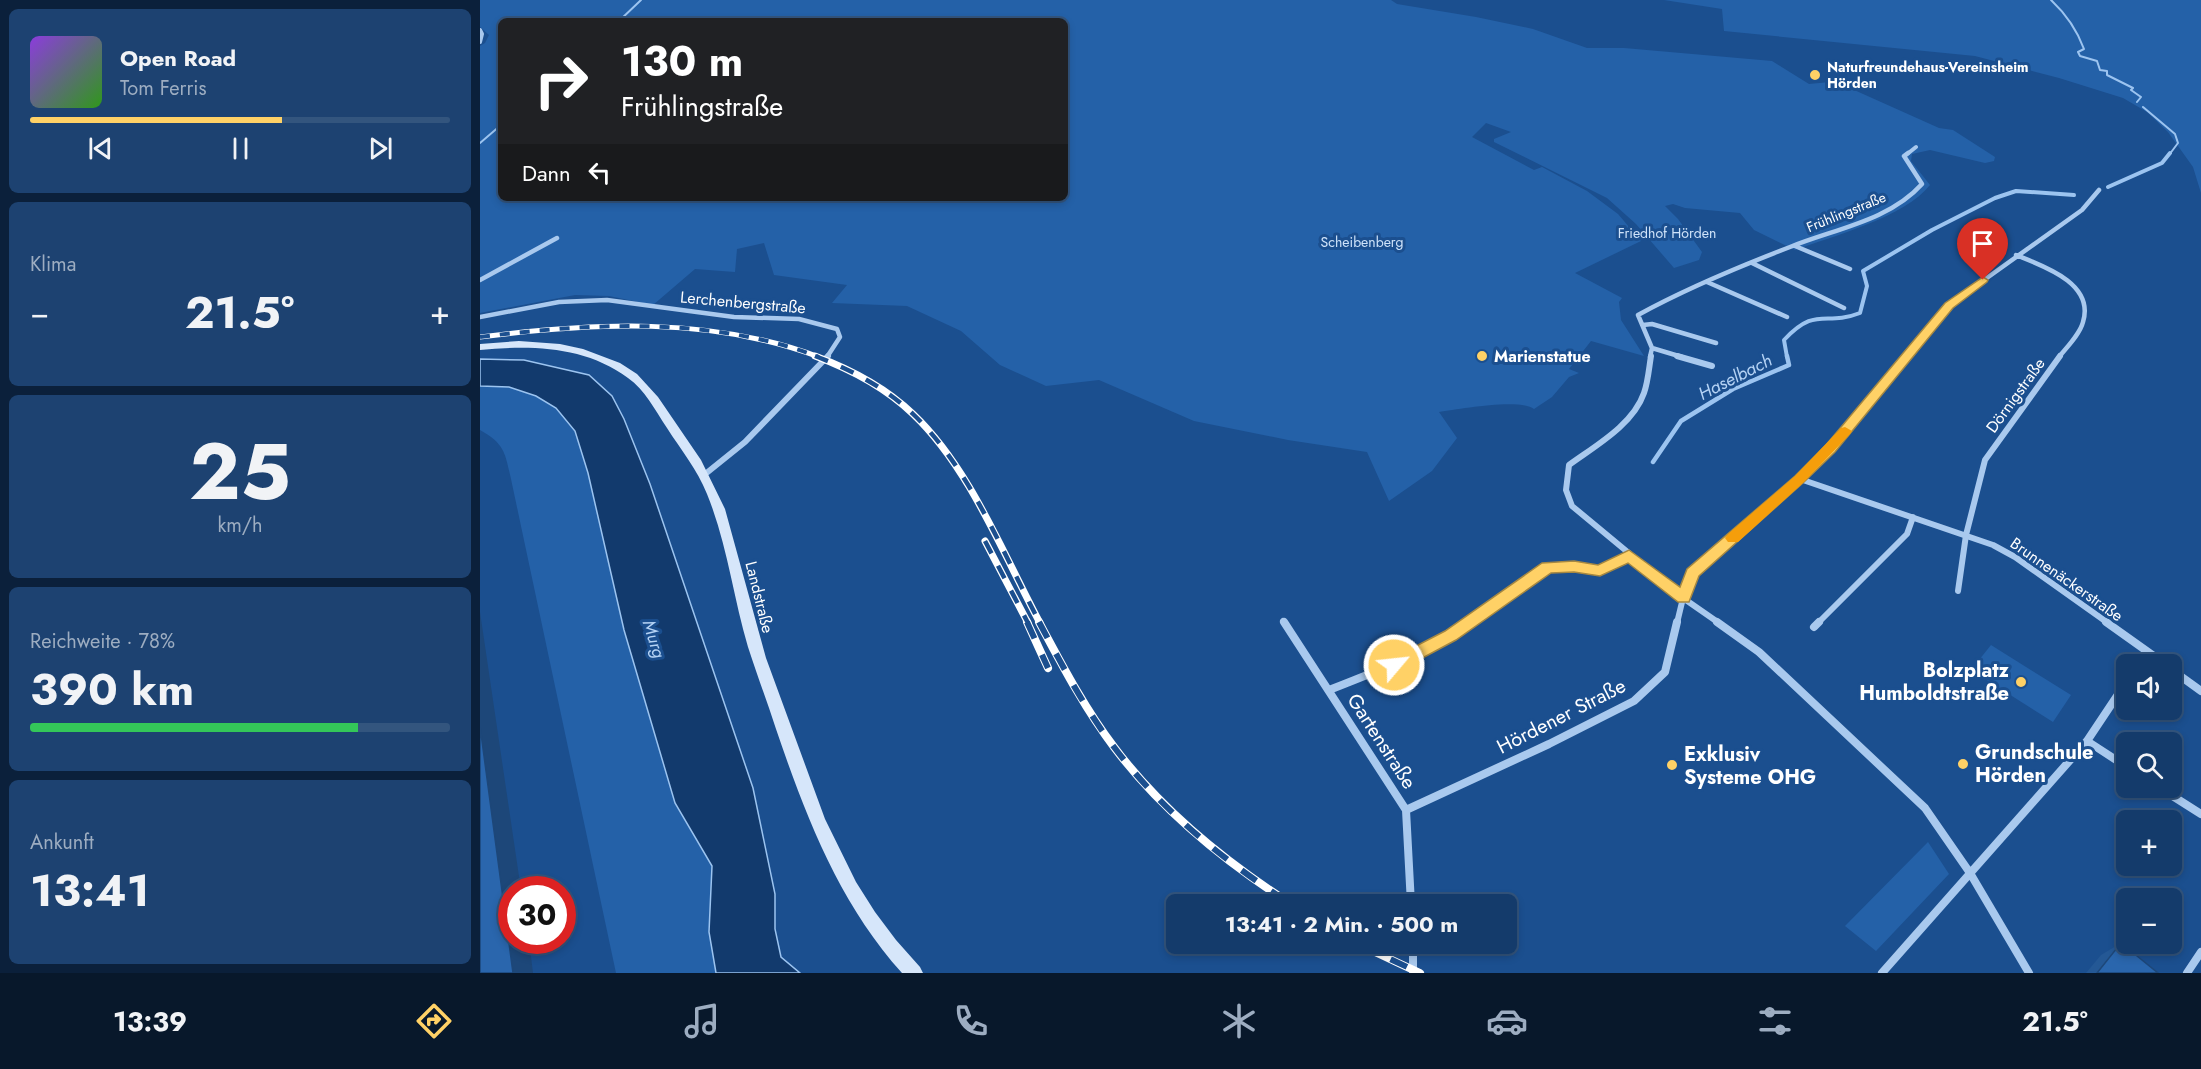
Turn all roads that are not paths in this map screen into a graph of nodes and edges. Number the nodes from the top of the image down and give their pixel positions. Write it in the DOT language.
graph roads {
  1 [pos="480,30"];
  2 [pos="480,42"];
  3 [pos="1916,147"];
  4 [pos="2099,190"];
  5 [pos="557,238"];
  6 [pos="1794,246"];
  7 [pos="2016,255"];
  8 [pos="1752,263"];
  9 [pos="1850,269"];
  10 [pos="480,280"];
  11 [pos="1707,282"];
  12 [pos="1844,308"];
  13 [pos="480,317"];
  14 [pos="1787,317"];
  15 [pos="1643,325"];
  16 [pos="1716,344"];
  17 [pos="480,347"];
  18 [pos="1652,348"];
  19 [pos="1712,366"];
  20 [pos="704,475"];
  21 [pos="1800,479"];
  22 [pos="1913,517"];
  23 [pos="1966,536"];
  24 [pos="1629,556"];
  25 [pos="1958,591"];
  26 [pos="1683,598"];
  27 [pos="1283,621"];
  28 [pos="1814,627"];
  29 [pos="2147,652"];
  30 [pos="2150,654"];
  31 [pos="2182,677"];
  32 [pos="1329,690"];
  33 [pos="2201,691"];
  34 [pos="2116,697"];
  35 [pos="2086,741"];
  36 [pos="2116,760"];
  37 [pos="2176,798"];
  38 [pos="1406,810"];
  39 [pos="2201,814"];
  40 [pos="1970,873"];
  41 [pos="1410,894"];
  42 [pos="2201,952"];
  43 [pos="1413,954"];
  44 [pos="914,973"];
  45 [pos="1413,973"];
  46 [pos="1882,973"];
  47 [pos="2029,973"];
  48 [pos="2187,973"];
  1 -- 2 [label="street"];
  3 -- 6 [label="street, Frühlingstraße"];
  4 -- 7 [label="street, Hördener Straße"];
  5 -- 10 [label="street"];
  6 -- 8 [label="street, Frühlingstraße"];
  6 -- 9 [label="street, Frühlingstraße"];
  7 -- 21 [label="street, Hördener Straße"];
  7 -- 23 [label="street, Dörnigstraße"];
  8 -- 11 [label="street, Frühlingstraße"];
  8 -- 12 [label="street"];
  11 -- 14 [label="street"];
  11 -- 15 [label="street, Frühlingstraße"];
  13 -- 20 [label="street, Lerchenbergstraße"];
  15 -- 16 [label="street"];
  15 -- 18 [label="street"];
  17 -- 20 [label="street, Landstraße"];
  18 -- 19 [label="street"];
  18 -- 24 [label="street"];
  20 -- 44 [label="street, Landstraße"];
  21 -- 22 [label="street, Brunnenäckerstraße"];
  21 -- 26 [label="street, Hördener Straße"];
  22 -- 23 [label="street, Brunnenäckerstraße"];
  22 -- 28 [label="street"];
  23 -- 25 [label="street, Dörnigstraße"];
  23 -- 29 [label="street, Brunnenäckerstraße"];
  24 -- 26 [label="street"];
  24 -- 32 [label="street, Gartenstraße"];
  26 -- 38 [label="street, Hördener Straße"];
  26 -- 40 [label="street"];
  27 -- 32 [label="street, Gartenstraße"];
  29 -- 30 [label="street, Brunnenäckerstraße"];
  31 -- 33 [label="street"];
  32 -- 38 [label="street, Gartenstraße"];
  34 -- 35 [label="street"];
  35 -- 36 [label="street"];
  35 -- 40 [label="street"];
  37 -- 39 [label="street"];
  38 -- 41 [label="street"];
  40 -- 46 [label="street"];
  40 -- 47 [label="street"];
  42 -- 48 [label="street"];
  43 -- 45 [label="street"];
}
